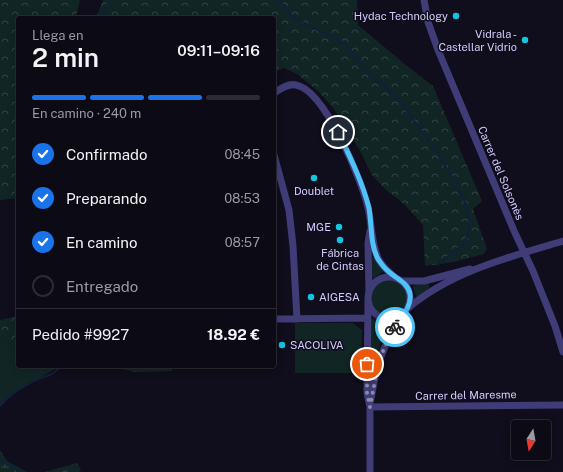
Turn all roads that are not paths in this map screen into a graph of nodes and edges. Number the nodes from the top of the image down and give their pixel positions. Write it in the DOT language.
graph roads {
  1 [pos="424,0"];
  2 [pos="276,92"];
  3 [pos="276,162"];
  4 [pos="371,221"];
  5 [pos="563,242"];
  6 [pos="525,253"];
  7 [pos="478,268"];
  8 [pos="399,280"];
  9 [pos="368,296"];
  10 [pos="406,311"];
  11 [pos="368,318"];
  12 [pos="276,319"];
  13 [pos="297,319"];
  14 [pos="563,352"];
  15 [pos="563,405"];
  16 [pos="370,407"];
  17 [pos="370,472"];
  1 -- 6 [label="street, Carrer del Solsonès"];
  2 -- 4 [label="street"];
  3 -- 13 [label="street"];
  4 -- 8 [label="street"];
  4 -- 9 [label="street"];
  5 -- 6 [label="street"];
  6 -- 7 [label="street"];
  6 -- 14 [label="street, Carrer del Solsonès"];
  7 -- 8 [label="street"];
  7 -- 10 [label="street"];
  8 -- 9 [label="street"];
  8 -- 10 [label="street"];
  9 -- 10 [label="street"];
  9 -- 11 [label="street"];
  10 -- 16 [label="street"];
  11 -- 13 [label="street"];
  11 -- 16 [label="street"];
  12 -- 13 [label="street"];
  15 -- 16 [label="street, Carrer del Maresme"];
  16 -- 17 [label="street"];
}
